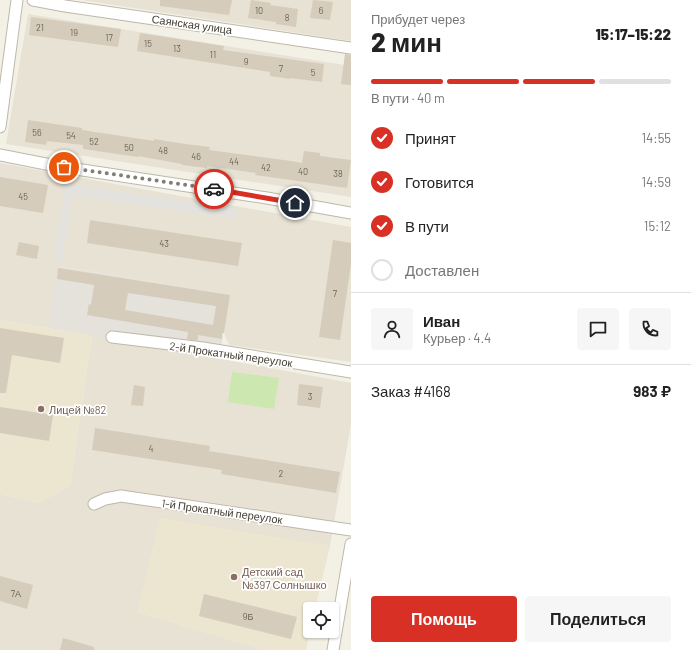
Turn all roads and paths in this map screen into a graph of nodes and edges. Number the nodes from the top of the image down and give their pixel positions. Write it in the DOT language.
graph roads {
  1 [pos="17,0"];
  2 [pos="33,0"];
  3 [pos="351,48"];
  4 [pos="0,127"];
  5 [pos="0,155"];
  6 [pos="351,213"];
  7 [pos="112,338"];
  8 [pos="351,372"];
  9 [pos="94,504"];
  10 [pos="351,530"];
  11 [pos="351,544"];
  12 [pos="333,650"];
  1 -- 4 [label="street"];
  2 -- 3 [label="street, Саянская улица"];
  5 -- 6 [label="street"];
  7 -- 8 [label="street, 2-й Прокатный переулок"];
  9 -- 10 [label="street, 1-й Прокатный переулок"];
  11 -- 12 [label="street"];
}
